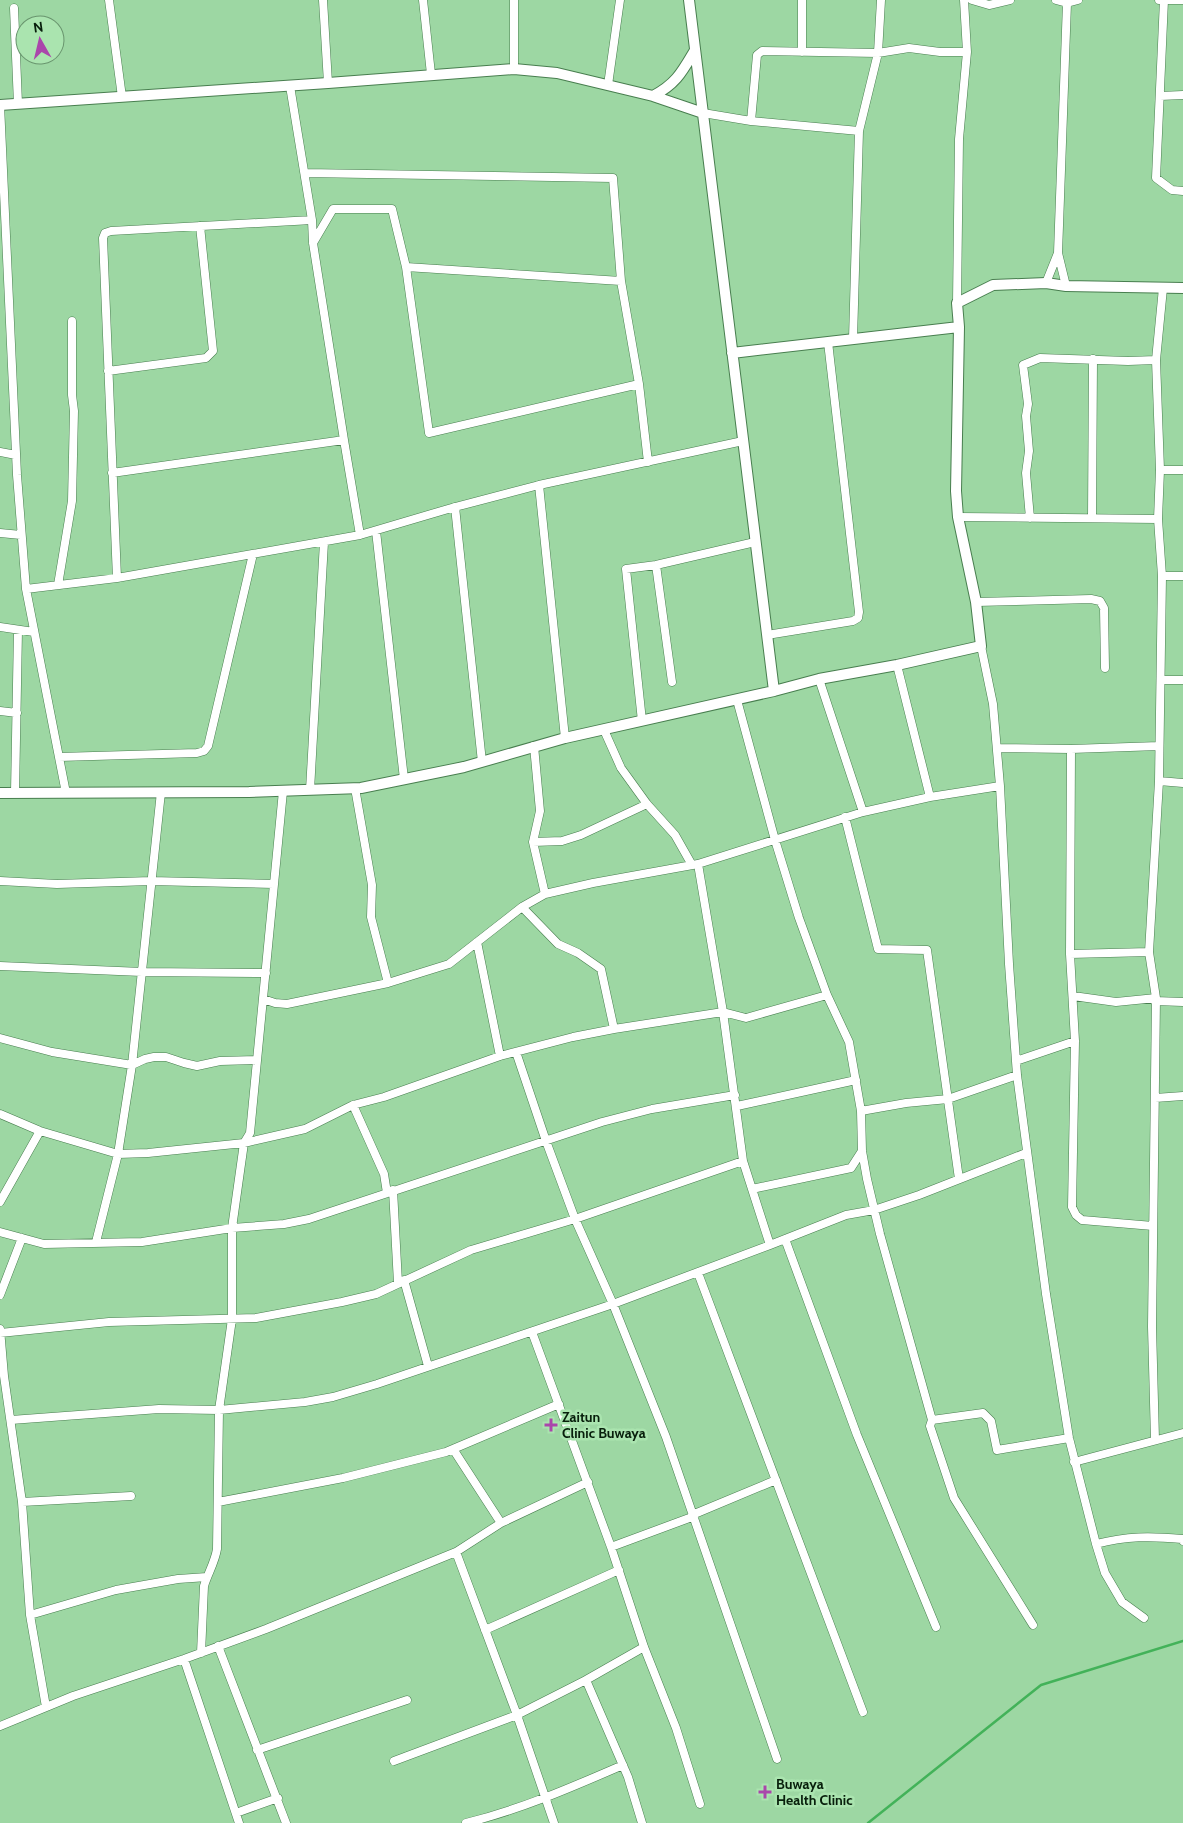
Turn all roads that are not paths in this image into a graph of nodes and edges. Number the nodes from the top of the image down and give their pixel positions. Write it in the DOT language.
graph roads {
  1 [pos="109,0"];
  2 [pos="322,0"];
  3 [pos="423,0"];
  4 [pos="514,0"];
  5 [pos="620,0"];
  6 [pos="689,0"];
  7 [pos="802,0"];
  8 [pos="881,0"];
  9 [pos="964,0"];
  10 [pos="972,0"];
  11 [pos="1010,0"];
  12 [pos="1056,0"];
  13 [pos="1078,0"];
  14 [pos="1158,0"];
  15 [pos="1164,0"];
  16 [pos="1183,0"];
  17 [pos="1067,3"];
  18 [pos="14,8"];
  19 [pos="695,50"];
  20 [pos="802,52"];
  21 [pos="968,52"];
  22 [pos="878,53"];
  23 [pos="514,68"];
  24 [pos="432,74"];
  25 [pos="328,83"];
  26 [pos="608,85"];
  27 [pos="290,86"];
  28 [pos="1183,95"];
  29 [pos="653,96"];
  30 [pos="1160,96"];
  31 [pos="122,97"];
  32 [pos="18,104"];
  33 [pos="0,105"];
  34 [pos="703,114"];
  35 [pos="751,121"];
  36 [pos="859,131"];
  37 [pos="305,173"];
  38 [pos="1183,191"];
  39 [pos="312,220"];
  40 [pos="200,226"];
  41 [pos="314,243"];
  42 [pos="1058,253"];
  43 [pos="406,266"];
  44 [pos="621,281"];
  45 [pos="1046,283"];
  46 [pos="1066,286"];
  47 [pos="1163,288"];
  48 [pos="1183,288"];
  49 [pos="957,303"];
  50 [pos="72,321"];
  51 [pos="959,327"];
  52 [pos="853,339"];
  53 [pos="828,342"];
  54 [pos="732,352"];
  55 [pos="1094,360"];
  56 [pos="1156,360"];
  57 [pos="108,371"];
  58 [pos="639,384"];
  59 [pos="344,440"];
  60 [pos="743,441"];
  61 [pos="0,452"];
  62 [pos="16,455"];
  63 [pos="648,462"];
  64 [pos="1160,470"];
  65 [pos="1183,470"];
  66 [pos="112,473"];
  67 [pos="539,485"];
  68 [pos="455,507"];
  69 [pos="958,517"];
  70 [pos="1030,518"];
  71 [pos="1092,518"];
  72 [pos="1158,519"];
  73 [pos="376,531"];
  74 [pos="0,533"];
  75 [pos="22,535"];
  76 [pos="360,536"];
  77 [pos="324,542"];
  78 [pos="755,542"];
  79 [pos="253,554"];
  80 [pos="656,565"];
  81 [pos="1162,576"];
  82 [pos="1183,576"];
  83 [pos="117,578"];
  84 [pos="58,585"];
  85 [pos="26,588"];
  86 [pos="976,602"];
  87 [pos="0,627"];
  88 [pos="18,630"];
  89 [pos="34,632"];
  90 [pos="767,635"];
  91 [pos="981,646"];
  92 [pos="898,665"];
  93 [pos="1104,668"];
  94 [pos="819,679"];
  95 [pos="1160,680"];
  96 [pos="1183,680"];
  97 [pos="672,682"];
  98 [pos="774,691"];
  99 [pos="737,700"];
  100 [pos="0,711"];
  101 [pos="17,713"];
  102 [pos="642,721"];
  103 [pos="604,730"];
  104 [pos="565,738"];
  105 [pos="534,746"];
  106 [pos="1159,746"];
  107 [pos="997,748"];
  108 [pos="1071,749"];
  109 [pos="59,757"];
  110 [pos="482,762"];
  111 [pos="404,780"];
  112 [pos="1159,781"];
  113 [pos="1183,783"];
  114 [pos="1000,786"];
  115 [pos="355,788"];
  116 [pos="310,790"];
  117 [pos="283,791"];
  118 [pos="66,792"];
  119 [pos="161,792"];
  120 [pos="0,793"];
  121 [pos="15,793"];
  122 [pos="930,798"];
  123 [pos="647,804"];
  124 [pos="863,812"];
  125 [pos="845,817"];
  126 [pos="775,840"];
  127 [pos="533,842"];
  128 [pos="694,864"];
  129 [pos="0,880"];
  130 [pos="151,881"];
  131 [pos="274,884"];
  132 [pos="545,894"];
  133 [pos="522,907"];
  134 [pos="477,942"];
  135 [pos="1149,952"];
  136 [pos="1070,954"];
  137 [pos="0,966"];
  138 [pos="142,972"];
  139 [pos="266,973"];
  140 [pos="388,983"];
  141 [pos="827,995"];
  142 [pos="1073,996"];
  143 [pos="264,999"];
  144 [pos="1156,999"];
  145 [pos="1183,1002"];
  146 [pos="723,1012"];
  147 [pos="614,1029"];
  148 [pos="0,1038"];
  149 [pos="1075,1041"];
  150 [pos="516,1052"];
  151 [pos="500,1056"];
  152 [pos="257,1060"];
  153 [pos="1016,1061"];
  154 [pos="132,1065"];
  155 [pos="1017,1076"];
  156 [pos="856,1080"];
  157 [pos="735,1095"];
  158 [pos="1183,1096"];
  159 [pos="1155,1098"];
  160 [pos="948,1099"];
  161 [pos="353,1106"];
  162 [pos="737,1106"];
  163 [pos="861,1111"];
  164 [pos="0,1114"];
  165 [pos="40,1131"];
  166 [pos="546,1141"];
  167 [pos="244,1143"];
  168 [pos="862,1151"];
  169 [pos="1026,1152"];
  170 [pos="118,1154"];
  171 [pos="743,1161"];
  172 [pos="851,1168"];
  173 [pos="959,1178"];
  174 [pos="867,1179"];
  175 [pos="752,1189"];
  176 [pos="390,1192"];
  177 [pos="0,1202"];
  178 [pos="874,1210"];
  179 [pos="575,1219"];
  180 [pos="1154,1226"];
  181 [pos="232,1228"];
  182 [pos="0,1232"];
  183 [pos="22,1238"];
  184 [pos="784,1239"];
  185 [pos="96,1242"];
  186 [pos="770,1245"];
  187 [pos="698,1273"];
  188 [pos="401,1282"];
  189 [pos="0,1295"];
  190 [pos="613,1304"];
  191 [pos="232,1319"];
  192 [pos="0,1328"];
  193 [pos="532,1332"];
  194 [pos="0,1333"];
  195 [pos="428,1366"];
  196 [pos="559,1404"];
  197 [pos="219,1410"];
  198 [pos="11,1420"];
  199 [pos="932,1420"];
  200 [pos="1183,1433"];
  201 [pos="1069,1438"];
  202 [pos="1155,1440"];
  203 [pos="453,1449"];
  204 [pos="1074,1462"];
  205 [pos="776,1480"];
  206 [pos="588,1482"];
  207 [pos="131,1496"];
  208 [pos="22,1502"];
  209 [pos="218,1502"];
  210 [pos="692,1516"];
  211 [pos="501,1523"];
  212 [pos="1183,1541"];
  213 [pos="1096,1544"];
  214 [pos="611,1547"];
  215 [pos="456,1552"];
  216 [pos="619,1570"];
  217 [pos="207,1576"];
  218 [pos="30,1615"];
  219 [pos="1144,1618"];
  220 [pos="1034,1625"];
  221 [pos="936,1627"];
  222 [pos="486,1630"];
  223 [pos="218,1646"];
  224 [pos="644,1647"];
  225 [pos="201,1653"];
  226 [pos="184,1660"];
  227 [pos="586,1680"];
  228 [pos="407,1700"];
  229 [pos="46,1707"];
  230 [pos="863,1712"];
  231 [pos="517,1715"];
  232 [pos="0,1726"];
  233 [pos="257,1750"];
  234 [pos="777,1759"];
  235 [pos="394,1761"];
  236 [pos="623,1765"];
  237 [pos="278,1798"];
  238 [pos="546,1799"];
  239 [pos="700,1804"];
  240 [pos="236,1813"];
  241 [pos="240,1823"];
  242 [pos="286,1823"];
  243 [pos="466,1823"];
  244 [pos="554,1823"];
  245 [pos="642,1823"];
  1 -- 31 [label="street"];
  2 -- 25 [label="street"];
  3 -- 24 [label="street"];
  4 -- 23 [label="street"];
  5 -- 26 [label="street"];
  6 -- 19 [label="street"];
  7 -- 20 [label="street"];
  8 -- 22 [label="street"];
  9 -- 21 [label="street"];
  10 -- 11 [label="street"];
  12 -- 17 [label="street"];
  13 -- 17 [label="street"];
  14 -- 15 [label="street"];
  15 -- 16 [label="street"];
  15 -- 30 [label="street"];
  17 -- 42 [label="street"];
  18 -- 32 [label="street"];
  19 -- 29 [label="street"];
  19 -- 34 [label="street"];
  20 -- 22 [label="street"];
  20 -- 35 [label="street"];
  21 -- 22 [label="street"];
  21 -- 49 [label="street"];
  22 -- 36 [label="street"];
  23 -- 24 [label="street"];
  23 -- 26 [label="street"];
  24 -- 25 [label="street"];
  25 -- 27 [label="street"];
  26 -- 29 [label="street"];
  27 -- 31 [label="street"];
  27 -- 37 [label="street"];
  28 -- 30 [label="street"];
  29 -- 34 [label="street"];
  30 -- 38 [label="street"];
  31 -- 32 [label="street"];
  32 -- 33 [label="street"];
  33 -- 62 [label="street"];
  34 -- 35 [label="street"];
  34 -- 54 [label="street"];
  35 -- 36 [label="street"];
  36 -- 52 [label="street"];
  37 -- 39 [label="street"];
  37 -- 44 [label="street"];
  39 -- 40 [label="street"];
  39 -- 41 [label="street"];
  40 -- 57 [label="street"];
  40 -- 57 [label="street"];
  41 -- 43 [label="street"];
  41 -- 59 [label="street"];
  42 -- 45 [label="street"];
  42 -- 46 [label="street"];
  43 -- 44 [label="street"];
  43 -- 58 [label="street"];
  44 -- 58 [label="street"];
  45 -- 46 [label="street"];
  45 -- 49 [label="street"];
  46 -- 47 [label="street"];
  47 -- 48 [label="street"];
  47 -- 56 [label="street"];
  49 -- 51 [label="street"];
  50 -- 84 [label="street"];
  51 -- 52 [label="street"];
  51 -- 69 [label="street"];
  52 -- 53 [label="street"];
  53 -- 54 [label="street"];
  53 -- 90 [label="street"];
  54 -- 60 [label="street"];
  55 -- 56 [label="street"];
  55 -- 70 [label="street"];
  55 -- 71 [label="street"];
  56 -- 64 [label="street"];
  57 -- 66 [label="street"];
  58 -- 63 [label="street"];
  59 -- 66 [label="street"];
  59 -- 76 [label="street"];
  60 -- 63 [label="street"];
  60 -- 78 [label="street"];
  61 -- 62 [label="street"];
  62 -- 75 [label="street"];
  63 -- 67 [label="street"];
  64 -- 65 [label="street"];
  64 -- 72 [label="street"];
  66 -- 83 [label="street"];
  67 -- 68 [label="street"];
  67 -- 104 [label="street"];
  68 -- 73 [label="street"];
  68 -- 110 [label="street"];
  69 -- 70 [label="street"];
  69 -- 86 [label="street"];
  70 -- 71 [label="street"];
  71 -- 72 [label="street"];
  72 -- 81 [label="street"];
  73 -- 76 [label="street"];
  73 -- 111 [label="street"];
  74 -- 75 [label="street"];
  75 -- 85 [label="street"];
  76 -- 77 [label="street"];
  77 -- 79 [label="street"];
  77 -- 116 [label="street"];
  78 -- 80 [label="street"];
  78 -- 90 [label="street"];
  79 -- 83 [label="street"];
  79 -- 109 [label="street"];
  80 -- 97 [label="street"];
  80 -- 102 [label="street"];
  81 -- 82 [label="street"];
  81 -- 95 [label="street"];
  83 -- 84 [label="street"];
  84 -- 85 [label="street"];
  85 -- 89 [label="street"];
  86 -- 91 [label="street"];
  86 -- 93 [label="street"];
  87 -- 88 [label="street"];
  88 -- 89 [label="street"];
  88 -- 101 [label="street"];
  89 -- 109 [label="street"];
  90 -- 98 [label="street"];
  91 -- 92 [label="street"];
  91 -- 107 [label="street"];
  92 -- 94 [label="street"];
  92 -- 122 [label="street"];
  94 -- 98 [label="street"];
  94 -- 124 [label="street"];
  95 -- 96 [label="street"];
  95 -- 106 [label="street"];
  98 -- 99 [label="street"];
  99 -- 102 [label="street"];
  99 -- 126 [label="street"];
  100 -- 101 [label="street"];
  101 -- 121 [label="street"];
  102 -- 103 [label="street"];
  103 -- 104 [label="street"];
  103 -- 123 [label="street"];
  104 -- 105 [label="street"];
  105 -- 110 [label="street"];
  105 -- 127 [label="street"];
  106 -- 108 [label="street"];
  106 -- 112 [label="street"];
  107 -- 108 [label="street"];
  107 -- 114 [label="street"];
  108 -- 136 [label="street"];
  109 -- 118 [label="street"];
  110 -- 111 [label="street"];
  111 -- 115 [label="street"];
  112 -- 113 [label="street"];
  112 -- 135 [label="street"];
  114 -- 122 [label="street"];
  114 -- 153 [label="street"];
  115 -- 116 [label="street"];
  115 -- 140 [label="street"];
  116 -- 117 [label="street"];
  117 -- 119 [label="street"];
  117 -- 131 [label="street"];
  118 -- 119 [label="street"];
  118 -- 121 [label="street"];
  119 -- 130 [label="street"];
  120 -- 121 [label="street"];
  122 -- 124 [label="street"];
  123 -- 127 [label="street"];
  123 -- 128 [label="street"];
  124 -- 125 [label="street"];
  125 -- 126 [label="street"];
  125 -- 160 [label="street"];
  126 -- 128 [label="street"];
  126 -- 141 [label="street"];
  127 -- 132 [label="street"];
  128 -- 132 [label="street"];
  128 -- 146 [label="street"];
  129 -- 130 [label="street"];
  130 -- 131 [label="street"];
  130 -- 138 [label="street"];
  131 -- 139 [label="street"];
  132 -- 133 [label="street"];
  133 -- 134 [label="street"];
  133 -- 147 [label="street"];
  134 -- 140 [label="street"];
  134 -- 151 [label="street"];
  135 -- 136 [label="street"];
  135 -- 144 [label="street"];
  136 -- 142 [label="street"];
  137 -- 138 [label="street"];
  138 -- 139 [label="street"];
  138 -- 154 [label="street"];
  139 -- 143 [label="street"];
  140 -- 143 [label="street"];
  141 -- 146 [label="street"];
  141 -- 156 [label="street"];
  142 -- 144 [label="street"];
  142 -- 149 [label="street"];
  143 -- 152 [label="street"];
  144 -- 145 [label="street"];
  144 -- 159 [label="street"];
  146 -- 147 [label="street"];
  146 -- 157 [label="street"];
  147 -- 150 [label="street"];
  148 -- 154 [label="street"];
  149 -- 153 [label="street"];
  149 -- 180 [label="street"];
  150 -- 151 [label="street"];
  150 -- 166 [label="street"];
  151 -- 161 [label="street"];
  152 -- 154 [label="street"];
  152 -- 167 [label="street"];
  153 -- 155 [label="street"];
  154 -- 170 [label="street"];
  155 -- 160 [label="street"];
  155 -- 169 [label="street"];
  156 -- 162 [label="street"];
  156 -- 163 [label="street"];
  157 -- 162 [label="street"];
  157 -- 166 [label="street"];
  158 -- 159 [label="street"];
  159 -- 180 [label="street"];
  160 -- 163 [label="street"];
  160 -- 173 [label="street"];
  161 -- 167 [label="street"];
  161 -- 176 [label="street"];
  162 -- 171 [label="street"];
  163 -- 168 [label="street"];
  164 -- 165 [label="street"];
  165 -- 170 [label="street"];
  165 -- 177 [label="street"];
  166 -- 176 [label="street"];
  166 -- 179 [label="street"];
  167 -- 170 [label="street"];
  167 -- 181 [label="street"];
  168 -- 172 [label="street"];
  168 -- 174 [label="street"];
  169 -- 173 [label="street"];
  169 -- 201 [label="street"];
  170 -- 185 [label="street"];
  171 -- 175 [label="street"];
  171 -- 179 [label="street"];
  172 -- 174 [label="street"];
  172 -- 175 [label="street"];
  173 -- 178 [label="street"];
  174 -- 178 [label="street"];
  175 -- 186 [label="street"];
  176 -- 181 [label="street"];
  176 -- 188 [label="street"];
  178 -- 184 [label="street"];
  178 -- 199 [label="street"];
  179 -- 188 [label="street"];
  179 -- 190 [label="street"];
  180 -- 202 [label="street"];
  181 -- 185 [label="street"];
  181 -- 191 [label="street"];
  182 -- 183 [label="street"];
  183 -- 185 [label="street"];
  183 -- 189 [label="street"];
  184 -- 186 [label="street"];
  184 -- 221 [label="street"];
  186 -- 187 [label="street"];
  187 -- 190 [label="street"];
  187 -- 205 [label="street"];
  188 -- 191 [label="street"];
  188 -- 195 [label="street"];
  190 -- 193 [label="street"];
  190 -- 210 [label="street"];
  191 -- 194 [label="street"];
  191 -- 197 [label="street"];
  192 -- 194 [label="street"];
  193 -- 195 [label="street"];
  193 -- 196 [label="street"];
  194 -- 198 [label="street"];
  195 -- 197 [label="street"];
  196 -- 203 [label="street"];
  196 -- 206 [label="street"];
  197 -- 198 [label="street"];
  197 -- 209 [label="street"];
  198 -- 208 [label="street"];
  199 -- 201 [label="street"];
  199 -- 220 [label="street"];
  200 -- 202 [label="street"];
  201 -- 204 [label="street"];
  202 -- 204 [label="street"];
  203 -- 209 [label="street"];
  203 -- 211 [label="street"];
  204 -- 213 [label="street"];
  205 -- 210 [label="street"];
  205 -- 230 [label="street"];
  206 -- 211 [label="street"];
  206 -- 214 [label="street"];
  207 -- 208 [label="street"];
  208 -- 218 [label="street"];
  209 -- 217 [label="street"];
  210 -- 214 [label="street"];
  210 -- 234 [label="street"];
  211 -- 215 [label="street"];
  212 -- 213 [label="street"];
  213 -- 219 [label="street"];
  214 -- 216 [label="street"];
  215 -- 222 [label="street"];
  215 -- 223 [label="street"];
  216 -- 222 [label="street"];
  216 -- 224 [label="street"];
  217 -- 218 [label="street"];
  217 -- 225 [label="street"];
  218 -- 229 [label="street"];
  222 -- 231 [label="street"];
  223 -- 225 [label="street"];
  223 -- 233 [label="street"];
  224 -- 227 [label="street"];
  224 -- 239 [label="street"];
  225 -- 226 [label="street"];
  226 -- 229 [label="street"];
  226 -- 240 [label="street"];
  227 -- 231 [label="street"];
  227 -- 236 [label="street"];
  228 -- 233 [label="street"];
  229 -- 232 [label="street"];
  231 -- 235 [label="street"];
  231 -- 238 [label="street"];
  233 -- 237 [label="street"];
  236 -- 238 [label="street"];
  236 -- 245 [label="street"];
  237 -- 240 [label="street"];
  237 -- 242 [label="street"];
  238 -- 243 [label="street"];
  238 -- 244 [label="street"];
  240 -- 241 [label="street"];
}
